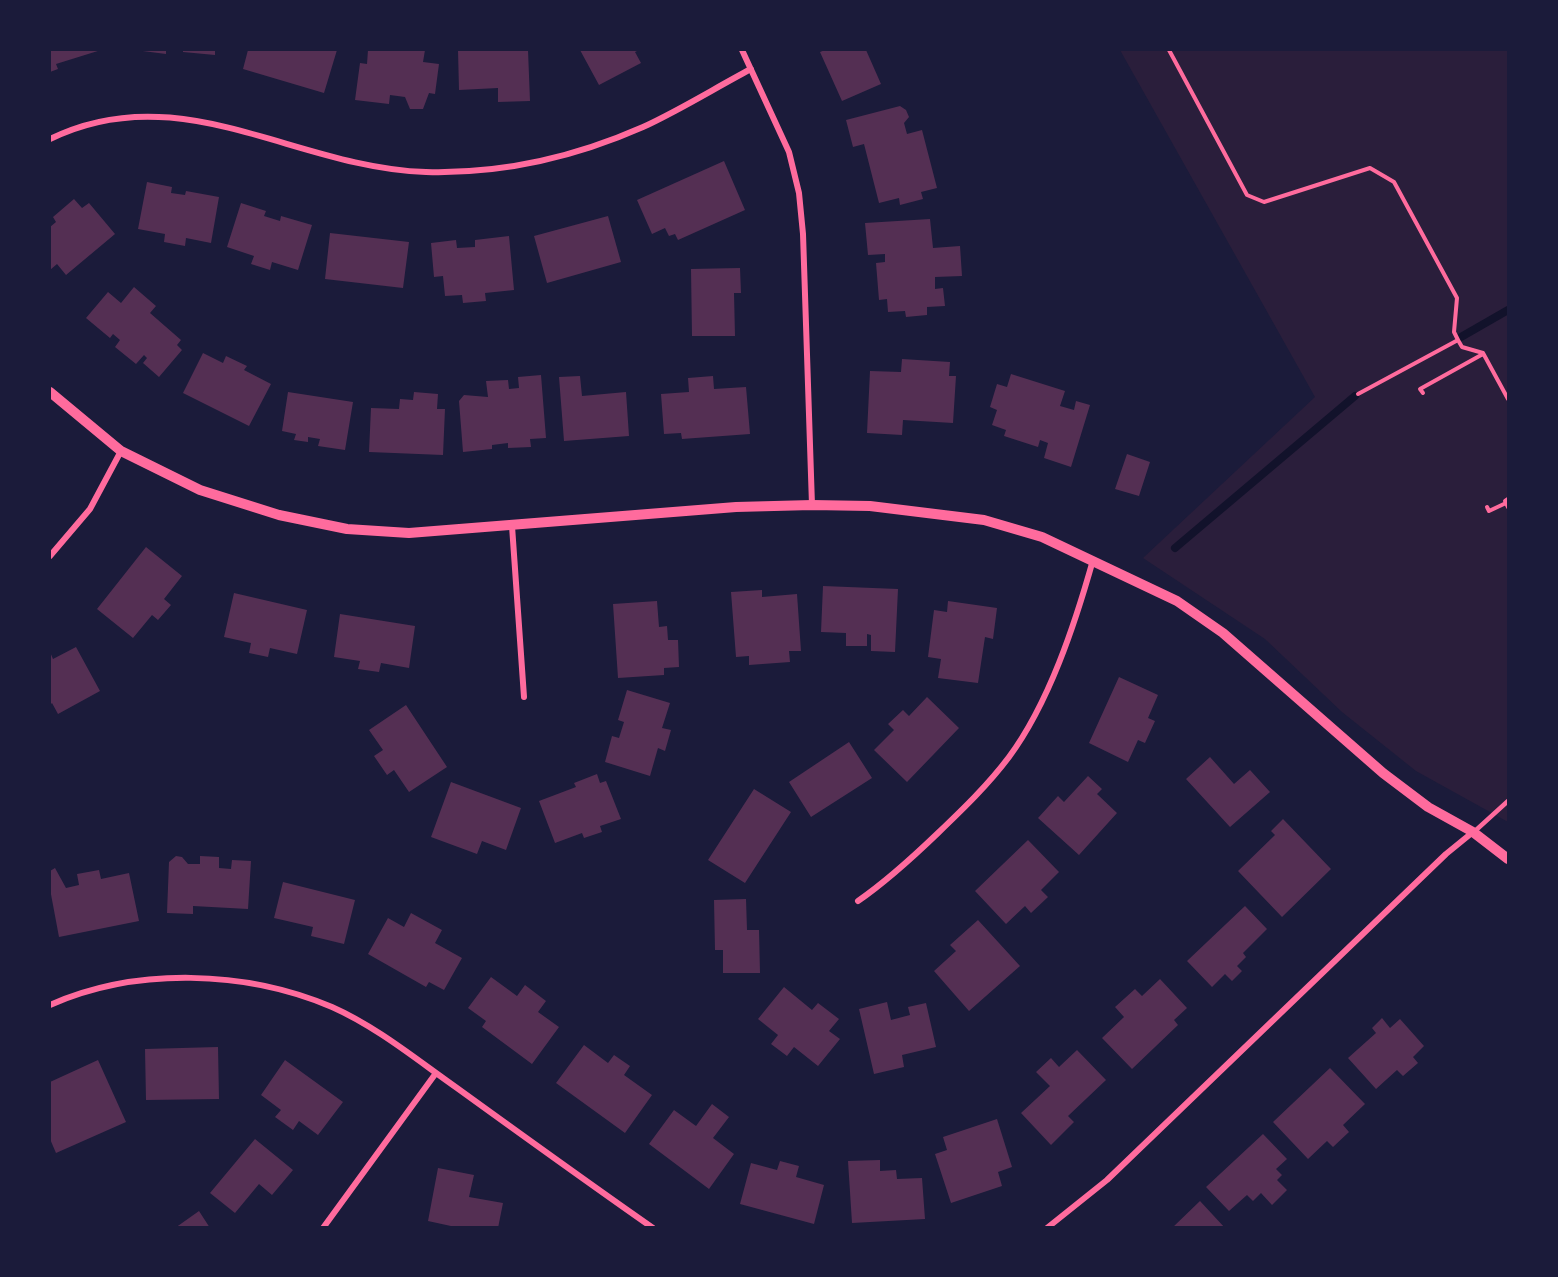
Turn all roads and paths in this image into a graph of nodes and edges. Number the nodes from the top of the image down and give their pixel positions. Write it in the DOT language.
graph roads {
  1 [pos="742,50"];
  2 [pos="1169,50"];
  3 [pos="751,69"];
  4 [pos="50,139"];
  5 [pos="1458,340"];
  6 [pos="1483,353"];
  7 [pos="50,392"];
  8 [pos="1423,393"];
  9 [pos="1358,394"];
  10 [pos="1509,399"];
  11 [pos="121,451"];
  12 [pos="1508,503"];
  13 [pos="812,505"];
  14 [pos="1487,507"];
  15 [pos="512,526"];
  16 [pos="50,556"];
  17 [pos="1093,560"];
  18 [pos="524,697"];
  19 [pos="1509,801"];
  20 [pos="1473,832"];
  21 [pos="1509,859"];
  22 [pos="858,901"];
  23 [pos="50,1005"];
  24 [pos="436,1073"];
  25 [pos="323,1227"];
  26 [pos="653,1227"];
  27 [pos="1047,1227"];
  1 -- 3 [label="street"];
  2 -- 5 [label="path"];
  3 -- 4 [label="street"];
  3 -- 13 [label="street"];
  5 -- 6 [label="path"];
  5 -- 9 [label="path"];
  6 -- 8 [label="path"];
  6 -- 10 [label="path"];
  7 -- 11 [label="street"];
  11 -- 15 [label="street"];
  11 -- 16 [label="street"];
  12 -- 14 [label="path"];
  13 -- 15 [label="street"];
  13 -- 17 [label="street"];
  15 -- 18 [label="street"];
  17 -- 20 [label="street"];
  17 -- 22 [label="street"];
  19 -- 20 [label="lane"];
  20 -- 21 [label="street"];
  20 -- 27 [label="street"];
  23 -- 24 [label="street"];
  24 -- 25 [label="street"];
  24 -- 26 [label="street"];
}
